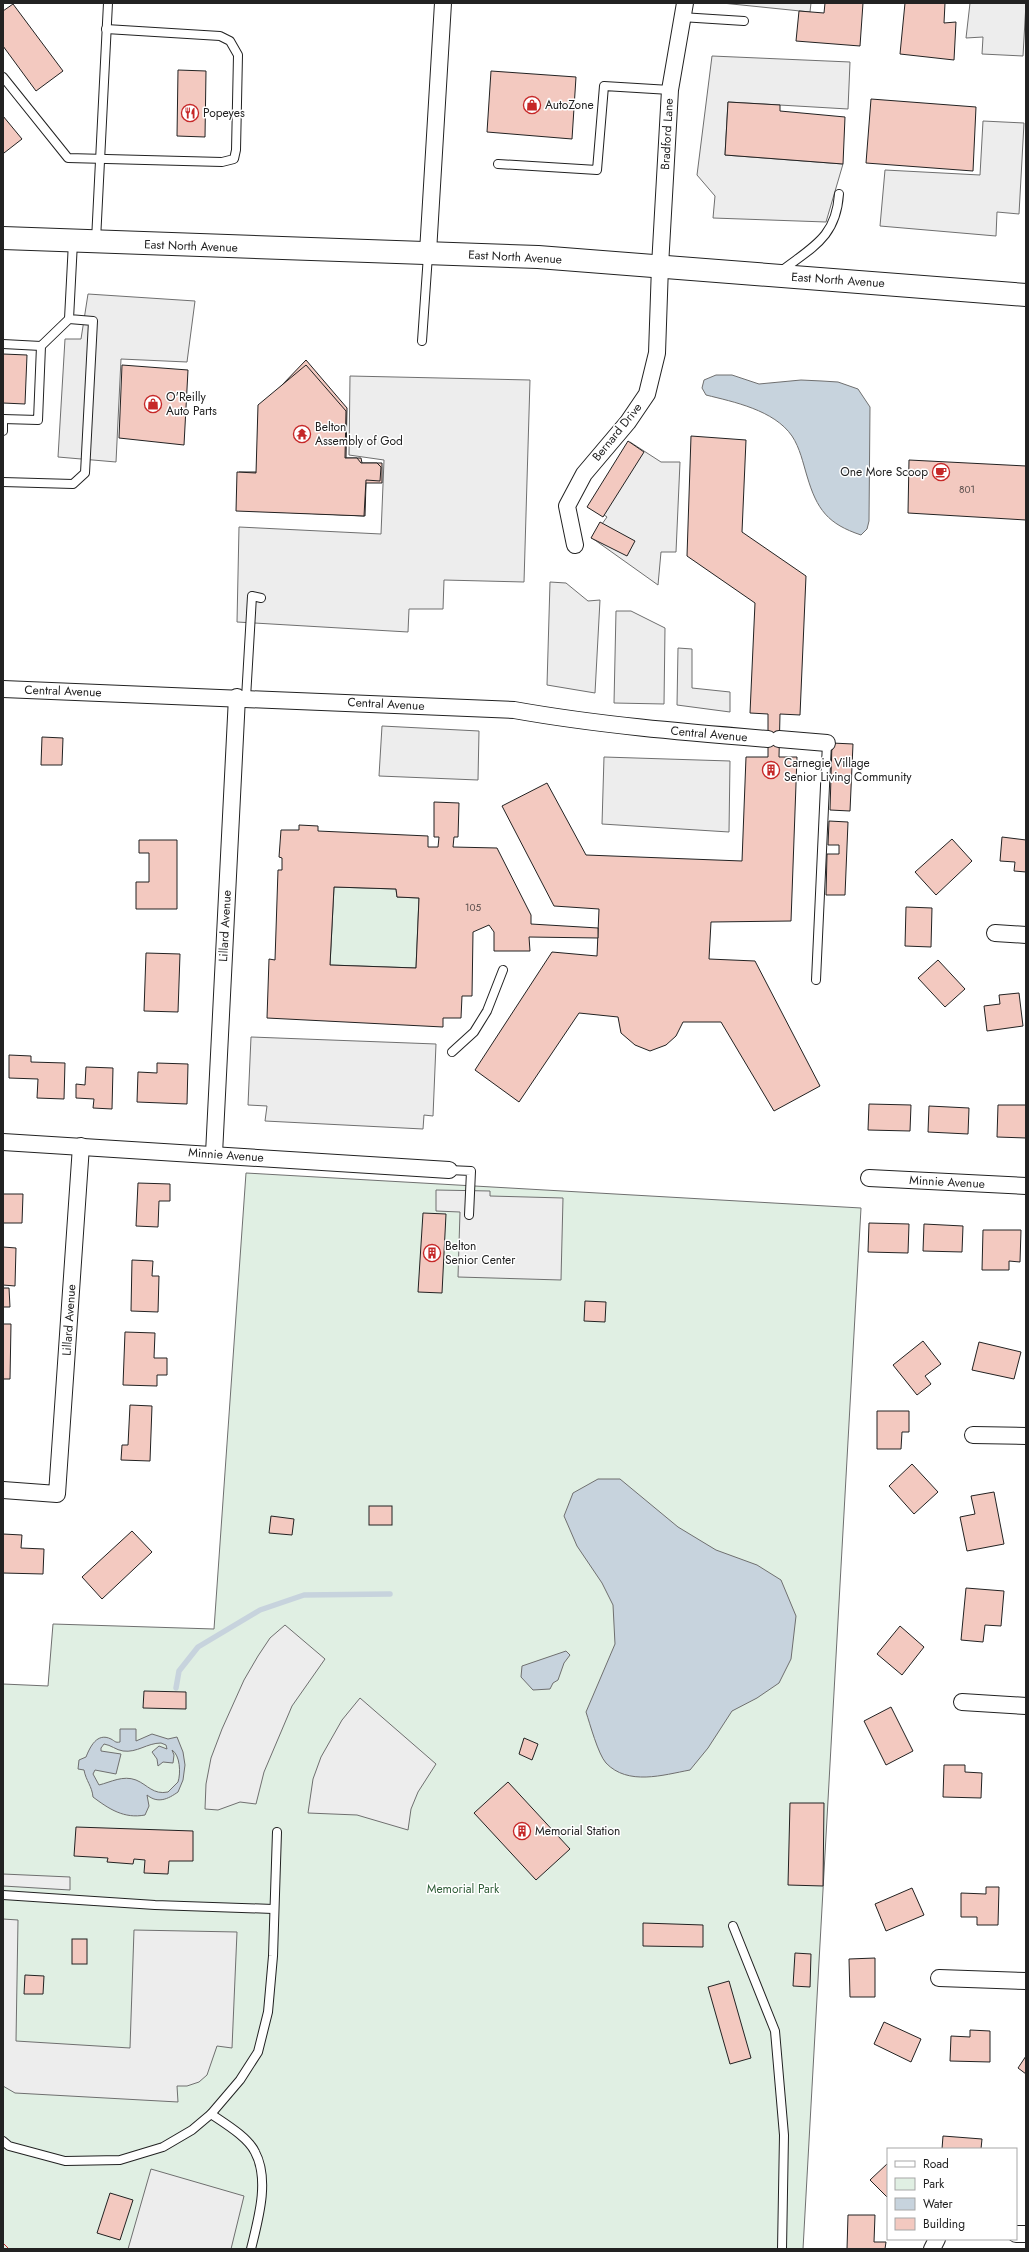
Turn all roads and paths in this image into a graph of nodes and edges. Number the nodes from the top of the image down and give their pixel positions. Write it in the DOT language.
graph roads {
  1 [pos="108,3"];
  2 [pos="443,3"];
  3 [pos="683,10"];
  4 [pos="744,21"];
  5 [pos="106,29"];
  6 [pos="3,77"];
  7 [pos="670,90"];
  8 [pos="100,159"];
  9 [pos="498,164"];
  10 [pos="839,194"];
  11 [pos="3,238"];
  12 [pos="73,241"];
  13 [pos="96,243"];
  14 [pos="428,252"];
  15 [pos="660,266"];
  16 [pos="776,275"];
  17 [pos="1026,295"];
  18 [pos="69,320"];
  19 [pos="422,341"];
  20 [pos="3,344"];
  21 [pos="41,346"];
  22 [pos="3,419"];
  23 [pos="3,431"];
  24 [pos="3,482"];
  25 [pos="575,545"];
  26 [pos="261,598"];
  27 [pos="3,689"];
  28 [pos="242,697"];
  29 [pos="827,743"];
  30 [pos="995,933"];
  31 [pos="1026,935"];
  32 [pos="503,970"];
  33 [pos="816,980"];
  34 [pos="452,1052"];
  35 [pos="3,1142"];
  36 [pos="81,1146"];
  37 [pos="214,1154"];
  38 [pos="449,1170"];
  39 [pos="869,1178"];
  40 [pos="1026,1186"];
  41 [pos="469,1215"];
  42 [pos="973,1435"];
  43 [pos="1026,1436"];
  44 [pos="3,1490"];
  45 [pos="962,1702"];
  46 [pos="1026,1706"];
  47 [pos="277,1832"];
  48 [pos="3,1895"];
  49 [pos="273,1909"];
  50 [pos="733,1926"];
  51 [pos="938,1978"];
  52 [pos="1026,1981"];
  53 [pos="211,2114"];
  54 [pos="3,2142"];
  55 [pos="936,2240"];
  56 [pos="251,2249"];
  57 [pos="782,2249"];
  58 [pos="932,2249"];
  1 -- 5 [label="lane"];
  2 -- 14 [label="street"];
  3 -- 4 [label="lane"];
  3 -- 7 [label="street, Bradford Lane"];
  5 -- 8 [label="lane"];
  5 -- 8 [label="lane"];
  6 -- 8 [label="lane"];
  7 -- 9 [label="lane"];
  7 -- 15 [label="street, Bradford Lane"];
  8 -- 13 [label="lane"];
  10 -- 16 [label="lane"];
  11 -- 12 [label="main road, East North Avenue"];
  12 -- 13 [label="main road, East North Avenue"];
  12 -- 18 [label="lane"];
  13 -- 14 [label="main road, East North Avenue"];
  14 -- 15 [label="main road, East North Avenue"];
  14 -- 19 [label="lane"];
  15 -- 16 [label="main road, East North Avenue"];
  15 -- 25 [label="street, Bernard Drive"];
  16 -- 17 [label="main road, East North Avenue"];
  18 -- 21 [label="lane"];
  18 -- 24 [label="lane"];
  20 -- 21 [label="lane"];
  21 -- 22 [label="lane"];
  22 -- 23 [label="lane"];
  26 -- 28 [label="lane"];
  27 -- 28 [label="street, Central Avenue"];
  28 -- 29 [label="street, Central Avenue"];
  28 -- 37 [label="street, Lillard Avenue"];
  29 -- 33 [label="lane"];
  30 -- 31 [label="street"];
  32 -- 34 [label="lane"];
  35 -- 36 [label="street, Minnie Avenue"];
  36 -- 37 [label="street, Minnie Avenue"];
  36 -- 44 [label="street, Lillard Avenue"];
  37 -- 38 [label="street, Minnie Avenue"];
  38 -- 41 [label="lane"];
  39 -- 40 [label="street, Minnie Avenue"];
  42 -- 43 [label="street"];
  45 -- 46 [label="street"];
  47 -- 49 [label="lane"];
  48 -- 49 [label="lane"];
  49 -- 53 [label="lane"];
  50 -- 57 [label="lane"];
  51 -- 52 [label="street"];
  53 -- 54 [label="lane"];
  53 -- 56 [label="lane"];
  55 -- 58 [label="street"];
}
